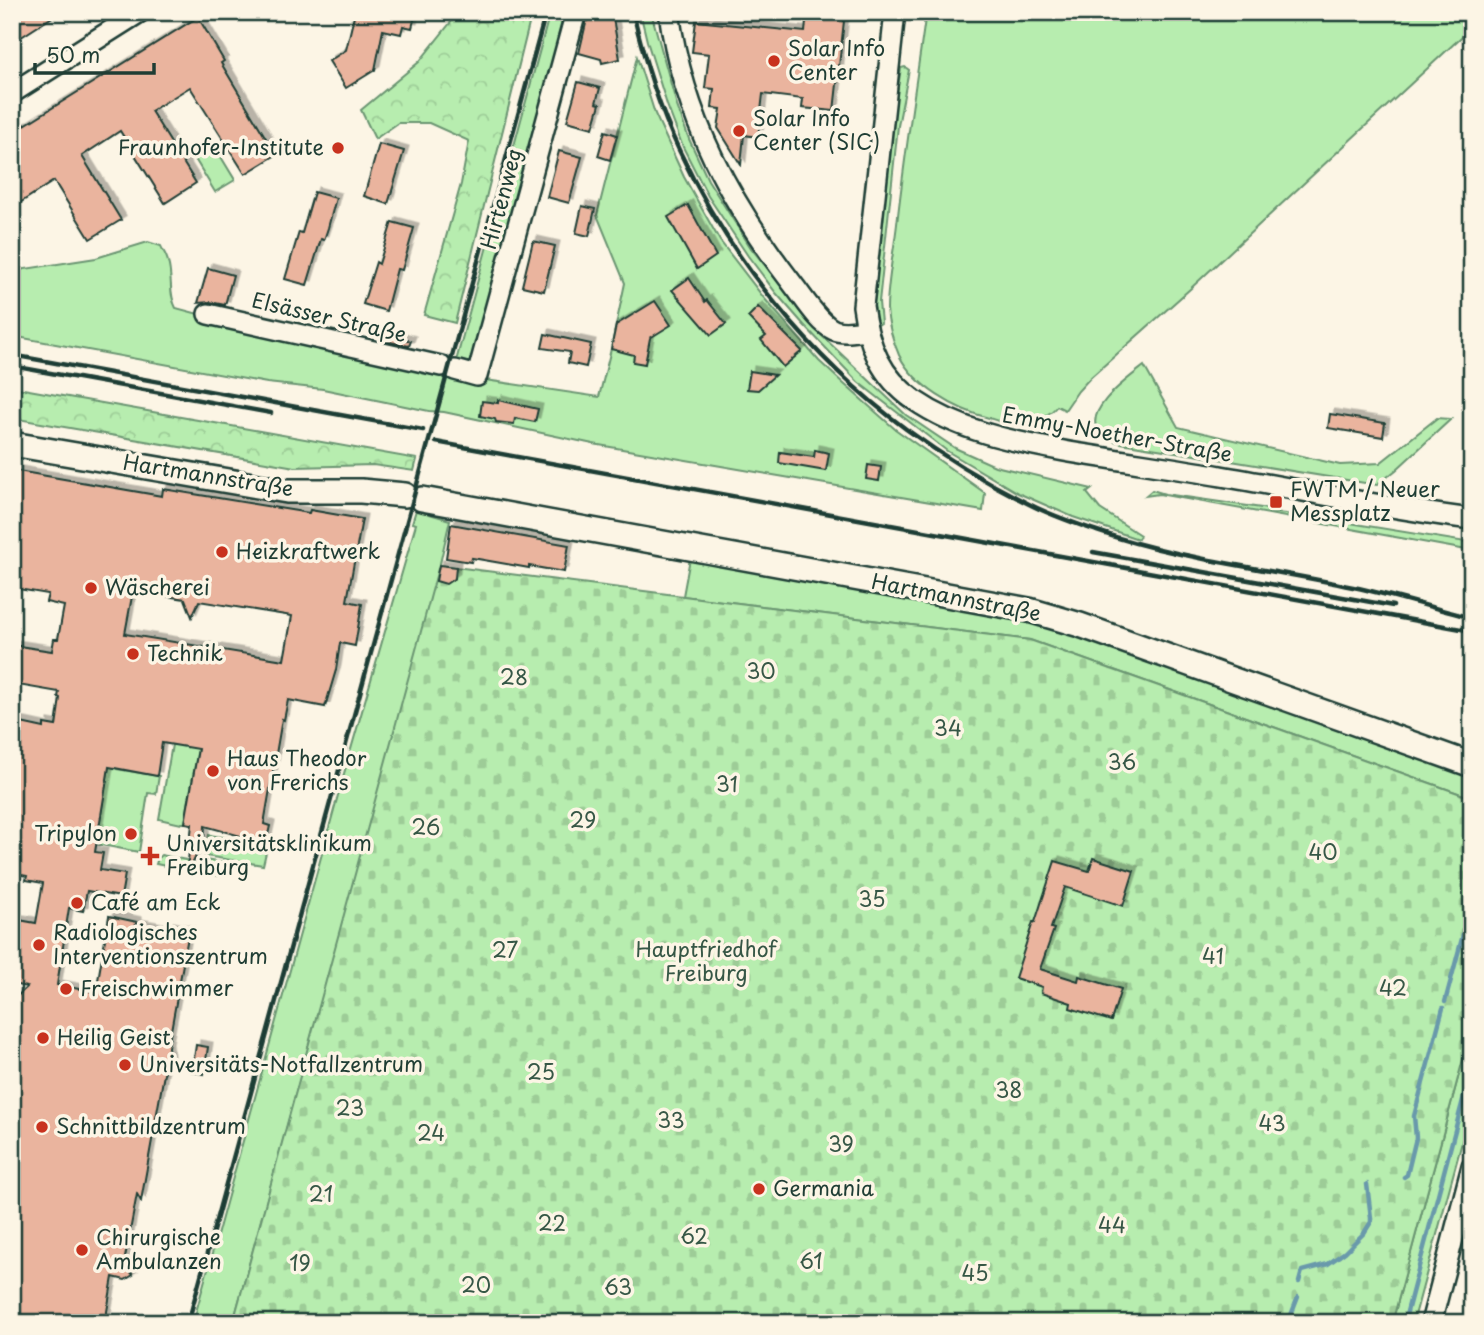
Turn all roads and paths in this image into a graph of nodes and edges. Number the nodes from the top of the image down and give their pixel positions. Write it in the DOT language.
graph roads {
  1 [pos="140,12"];
  2 [pos="576,12"];
  3 [pos="669,12"];
  4 [pos="895,12"];
  5 [pos="12,93"];
  6 [pos="208,314"];
  7 [pos="866,330"];
  8 [pos="448,368"];
  9 [pos="12,444"];
  10 [pos="1472,519"];
  11 [pos="1472,765"];
  12 [pos="1472,1166"];
  13 [pos="1431,1323"];
  1 -- 5 [label="street"];
  2 -- 8 [label="street, Hirtenweg"];
  3 -- 7 [label="street"];
  4 -- 7 [label="street, Emmy-Noether-Straße"];
  6 -- 8 [label="street, Elsässer Straße"];
  7 -- 10 [label="street, Emmy-Noether-Straße"];
  9 -- 11 [label="street, Hartmannstraße"];
  12 -- 13 [label="street"];
}
